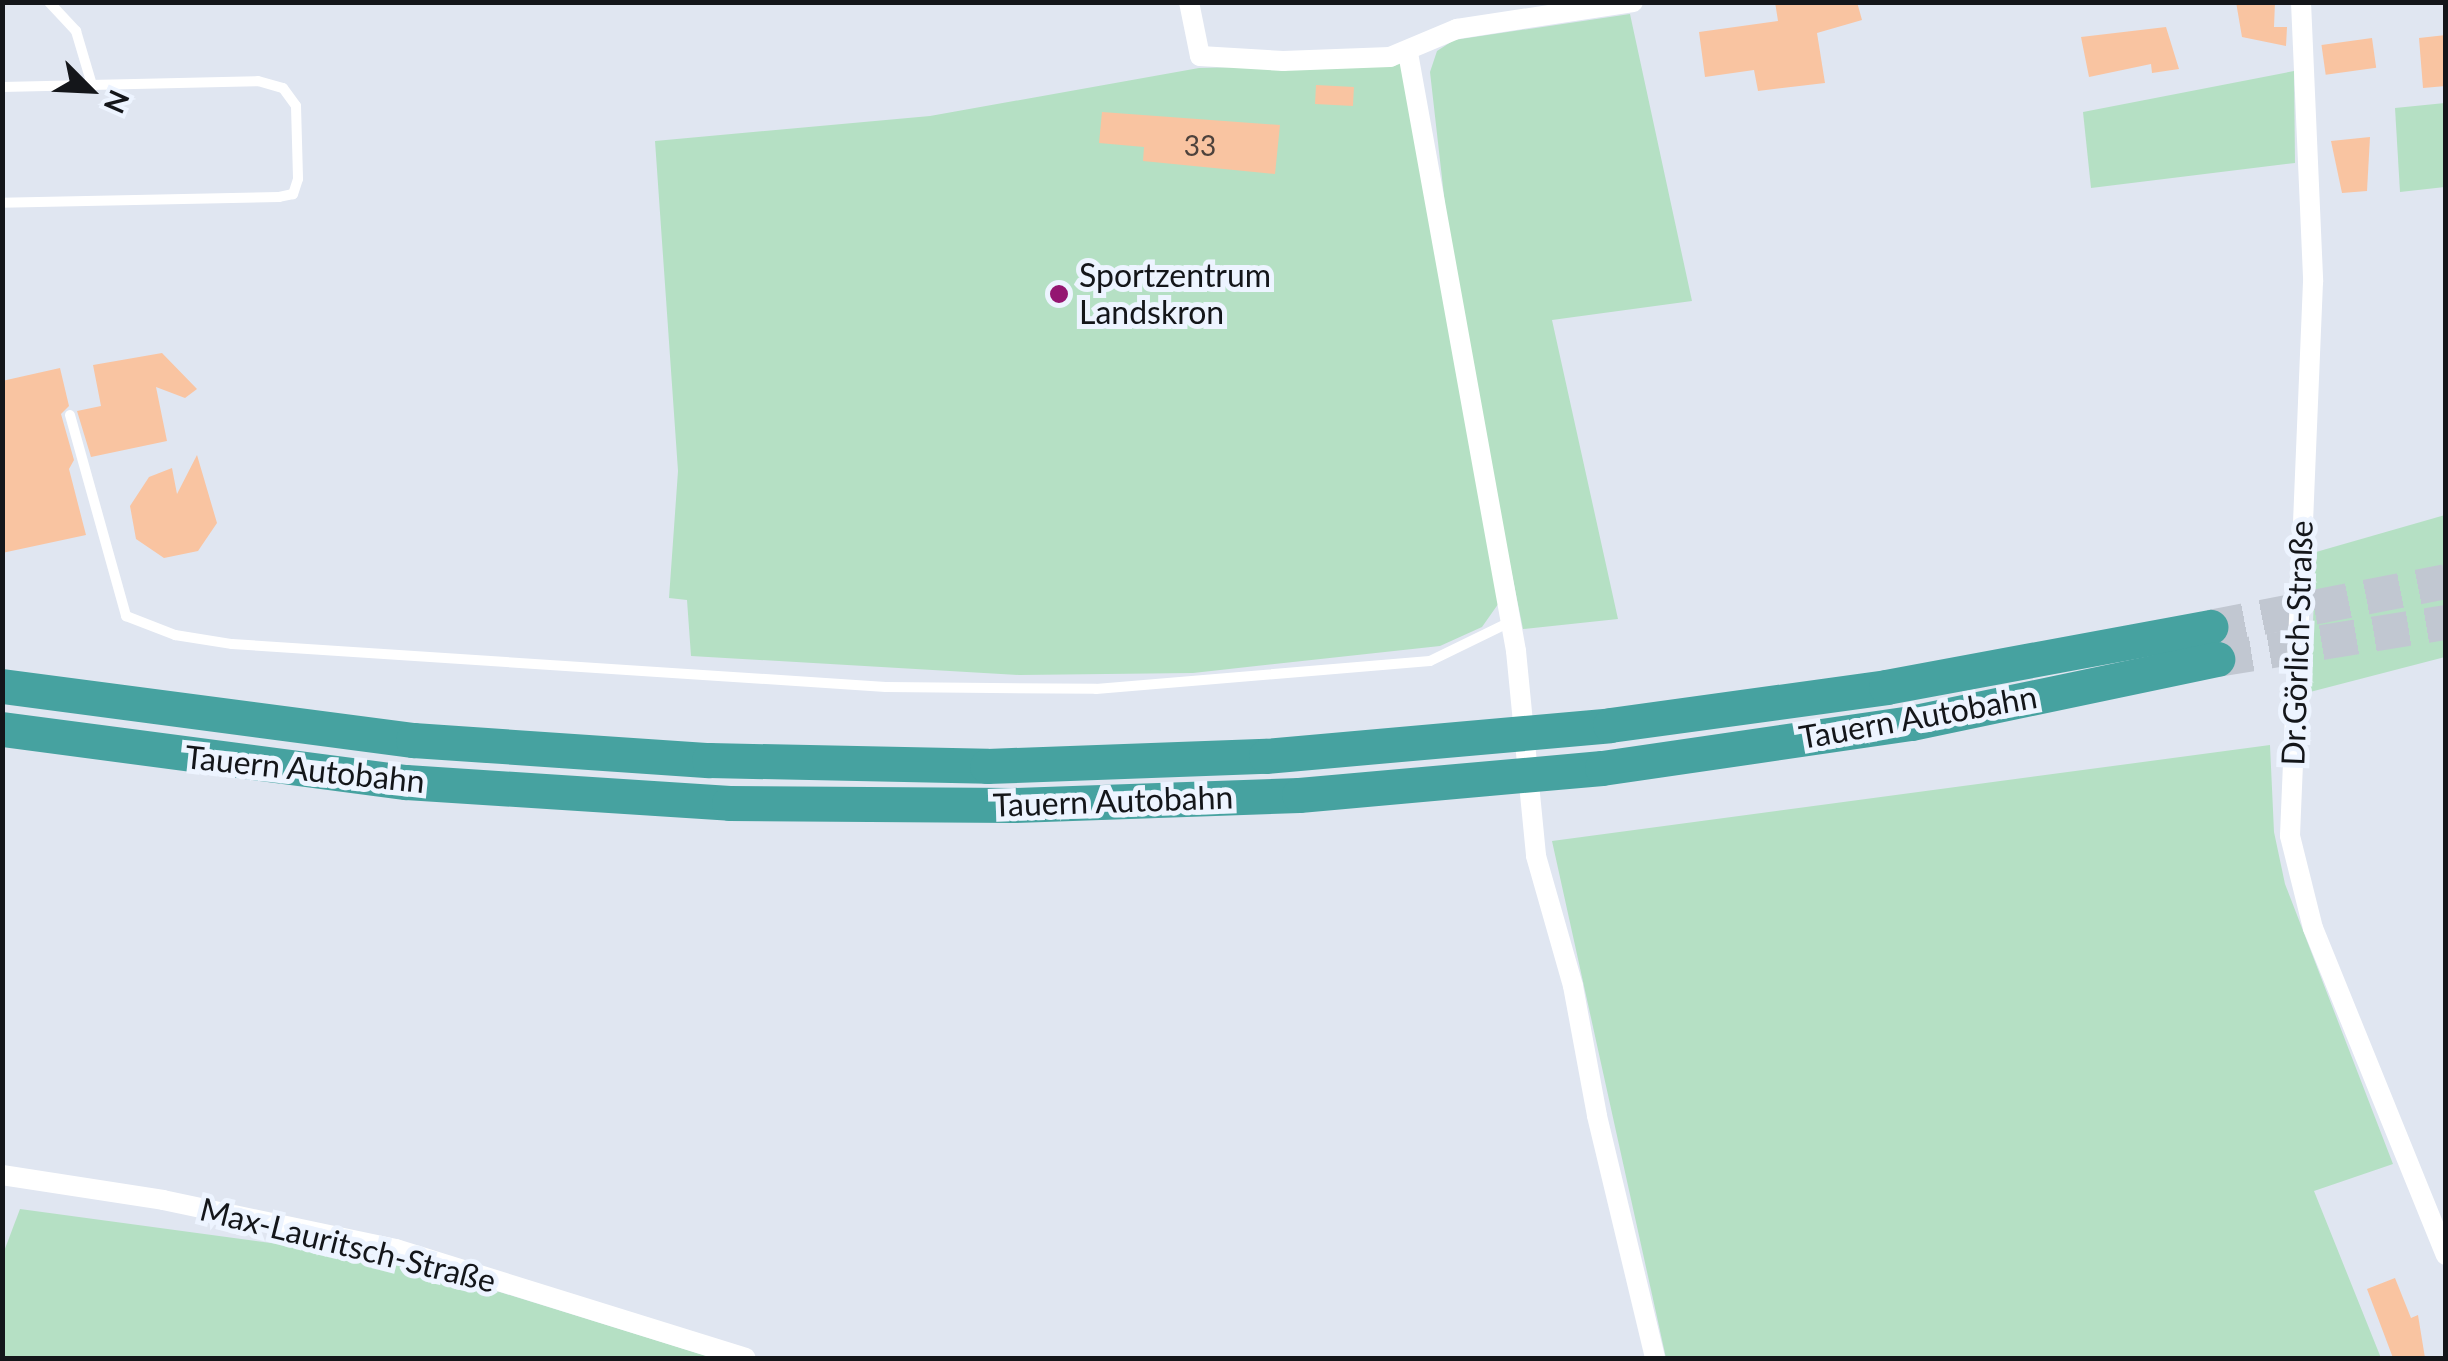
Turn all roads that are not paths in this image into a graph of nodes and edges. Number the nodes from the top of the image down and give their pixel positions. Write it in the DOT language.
graph roads {
  1 [pos="49,2"];
  2 [pos="1189,2"];
  3 [pos="1633,2"];
  4 [pos="2301,2"];
  5 [pos="1408,53"];
  6 [pos="92,85"];
  7 [pos="2,87"];
  8 [pos="2,203"];
  9 [pos="70,415"];
  10 [pos="1511,622"];
  11 [pos="2,686"];
  12 [pos="2,729"];
  13 [pos="2,1176"];
  14 [pos="2446,1255"];
  15 [pos="745,1358"];
  16 [pos="1656,1358"];
  1 -- 6 [label="lane"];
  2 -- 5 [label="street"];
  3 -- 5 [label="street"];
  4 -- 14 [label="street, Dr.Görlich-Straße"];
  5 -- 10 [label="street"];
  6 -- 7 [label="lane"];
  6 -- 8 [label="lane"];
  9 -- 10 [label="lane"];
  10 -- 16 [label="street"];
  11 -- 12 [label="highway, Tauern Autobahn"];
  13 -- 15 [label="street, Max-Lauritsch-Straße"];
}
